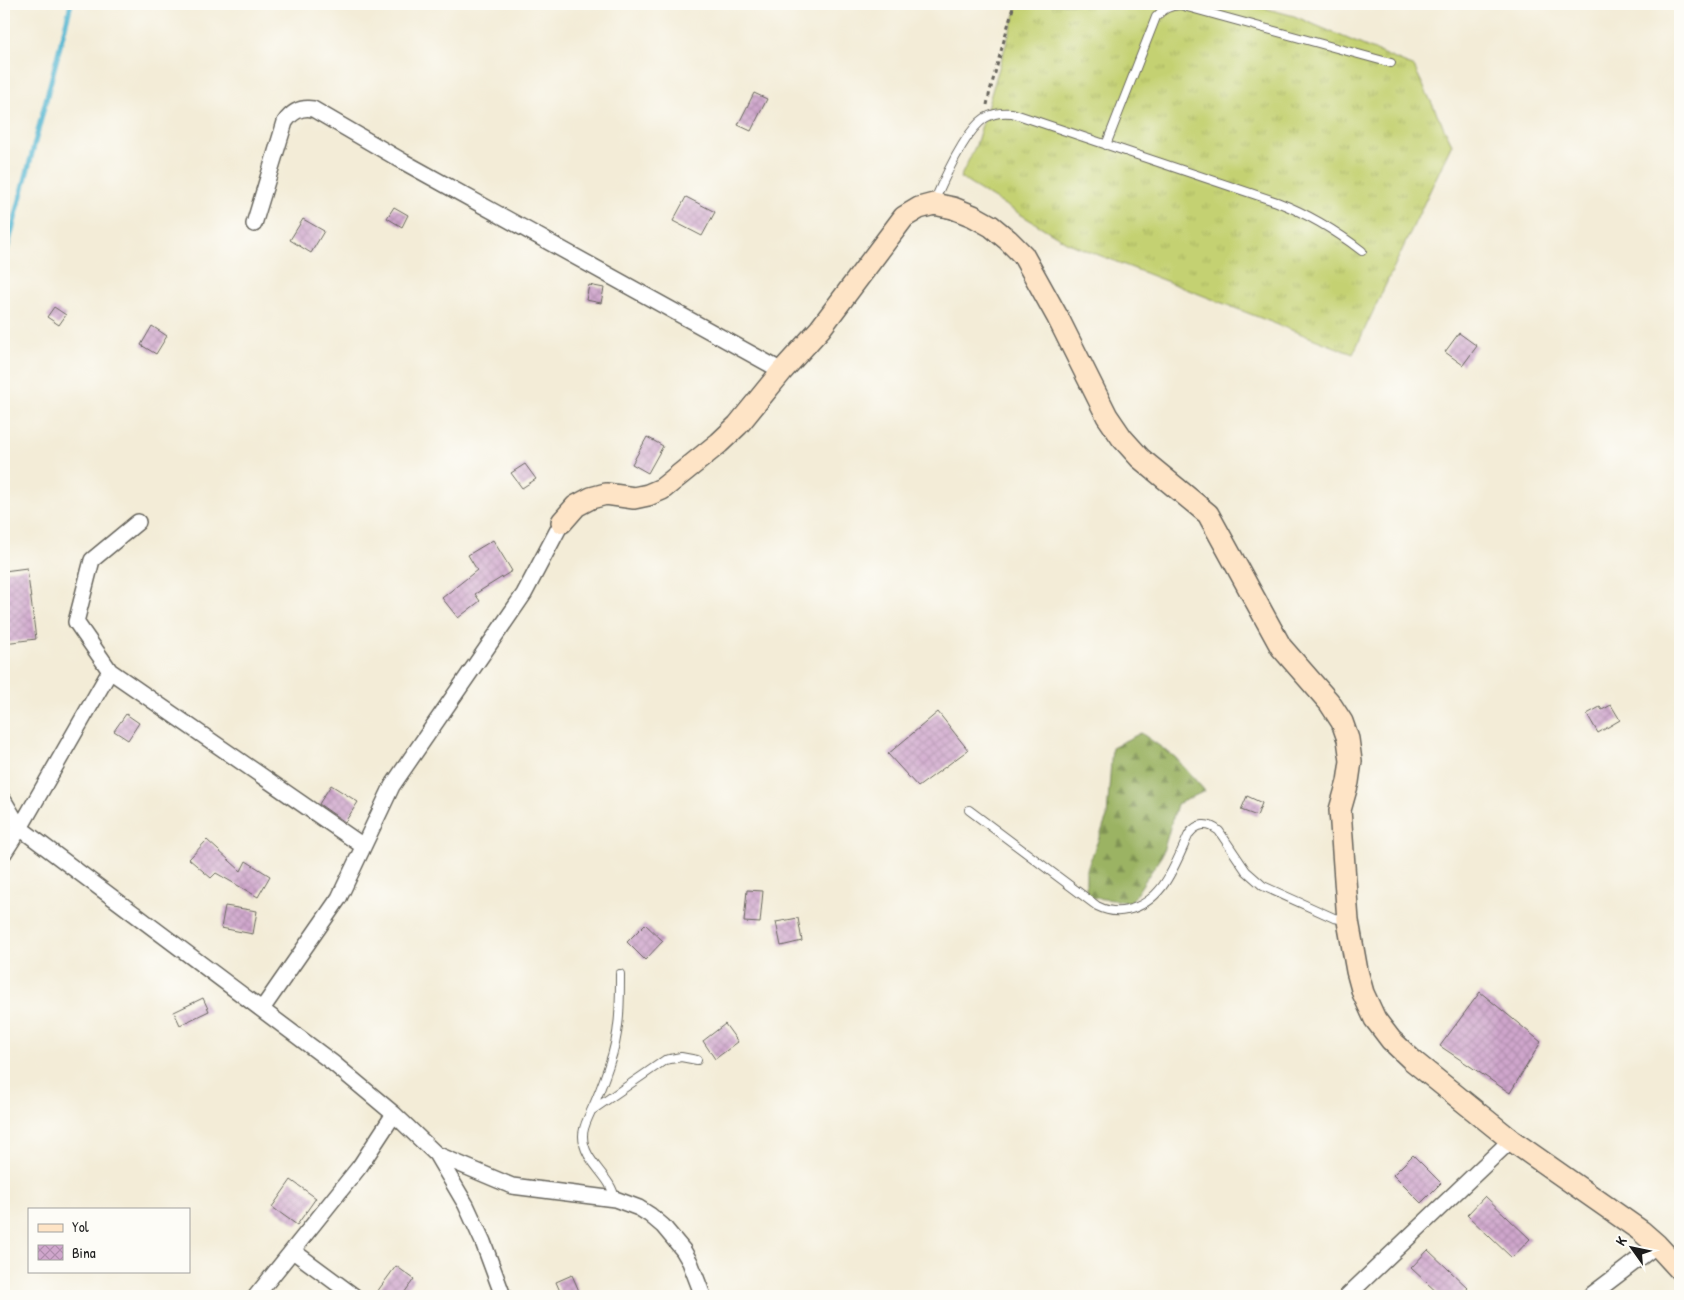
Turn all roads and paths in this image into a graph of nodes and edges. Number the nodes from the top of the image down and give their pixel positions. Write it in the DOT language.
graph roads {
  1 [pos="1014,4"];
  2 [pos="1391,63"];
  3 [pos="985,118"];
  4 [pos="1106,146"];
  5 [pos="934,204"];
  6 [pos="254,224"];
  7 [pos="1362,251"];
  8 [pos="782,371"];
  9 [pos="138,522"];
  10 [pos="562,522"];
  11 [pos="110,671"];
  12 [pos="4,801"];
  13 [pos="969,810"];
  14 [pos="20,828"];
  15 [pos="364,846"];
  16 [pos="4,854"];
  17 [pos="1348,921"];
  18 [pos="620,974"];
  19 [pos="262,1009"];
  20 [pos="697,1060"];
  21 [pos="591,1111"];
  22 [pos="394,1114"];
  23 [pos="1511,1140"];
  24 [pos="436,1154"];
  25 [pos="615,1199"];
  26 [pos="1657,1245"];
  27 [pos="293,1250"];
  28 [pos="1680,1270"];
  29 [pos="256,1296"];
  30 [pos="354,1296"];
  31 [pos="503,1296"];
  32 [pos="703,1296"];
  33 [pos="1347,1296"];
  34 [pos="1590,1296"];
  1 -- 3 [label="path"];
  2 -- 4 [label="lane"];
  3 -- 4 [label="lane"];
  3 -- 5 [label="lane"];
  4 -- 7 [label="lane"];
  5 -- 8 [label="street"];
  5 -- 17 [label="street"];
  6 -- 8 [label="street"];
  8 -- 10 [label="street"];
  9 -- 11 [label="street"];
  10 -- 15 [label="street"];
  11 -- 14 [label="street"];
  11 -- 15 [label="street"];
  12 -- 14 [label="street"];
  13 -- 17 [label="lane"];
  14 -- 16 [label="street"];
  14 -- 19 [label="street"];
  15 -- 19 [label="street"];
  17 -- 23 [label="street"];
  18 -- 21 [label="lane"];
  19 -- 22 [label="street"];
  20 -- 21 [label="lane"];
  21 -- 25 [label="lane"];
  22 -- 24 [label="street"];
  22 -- 27 [label="street"];
  23 -- 26 [label="street"];
  23 -- 33 [label="street"];
  24 -- 25 [label="street"];
  24 -- 31 [label="street"];
  25 -- 32 [label="street"];
  26 -- 28 [label="street"];
  26 -- 34 [label="street"];
  27 -- 29 [label="street"];
  27 -- 30 [label="street"];
}
